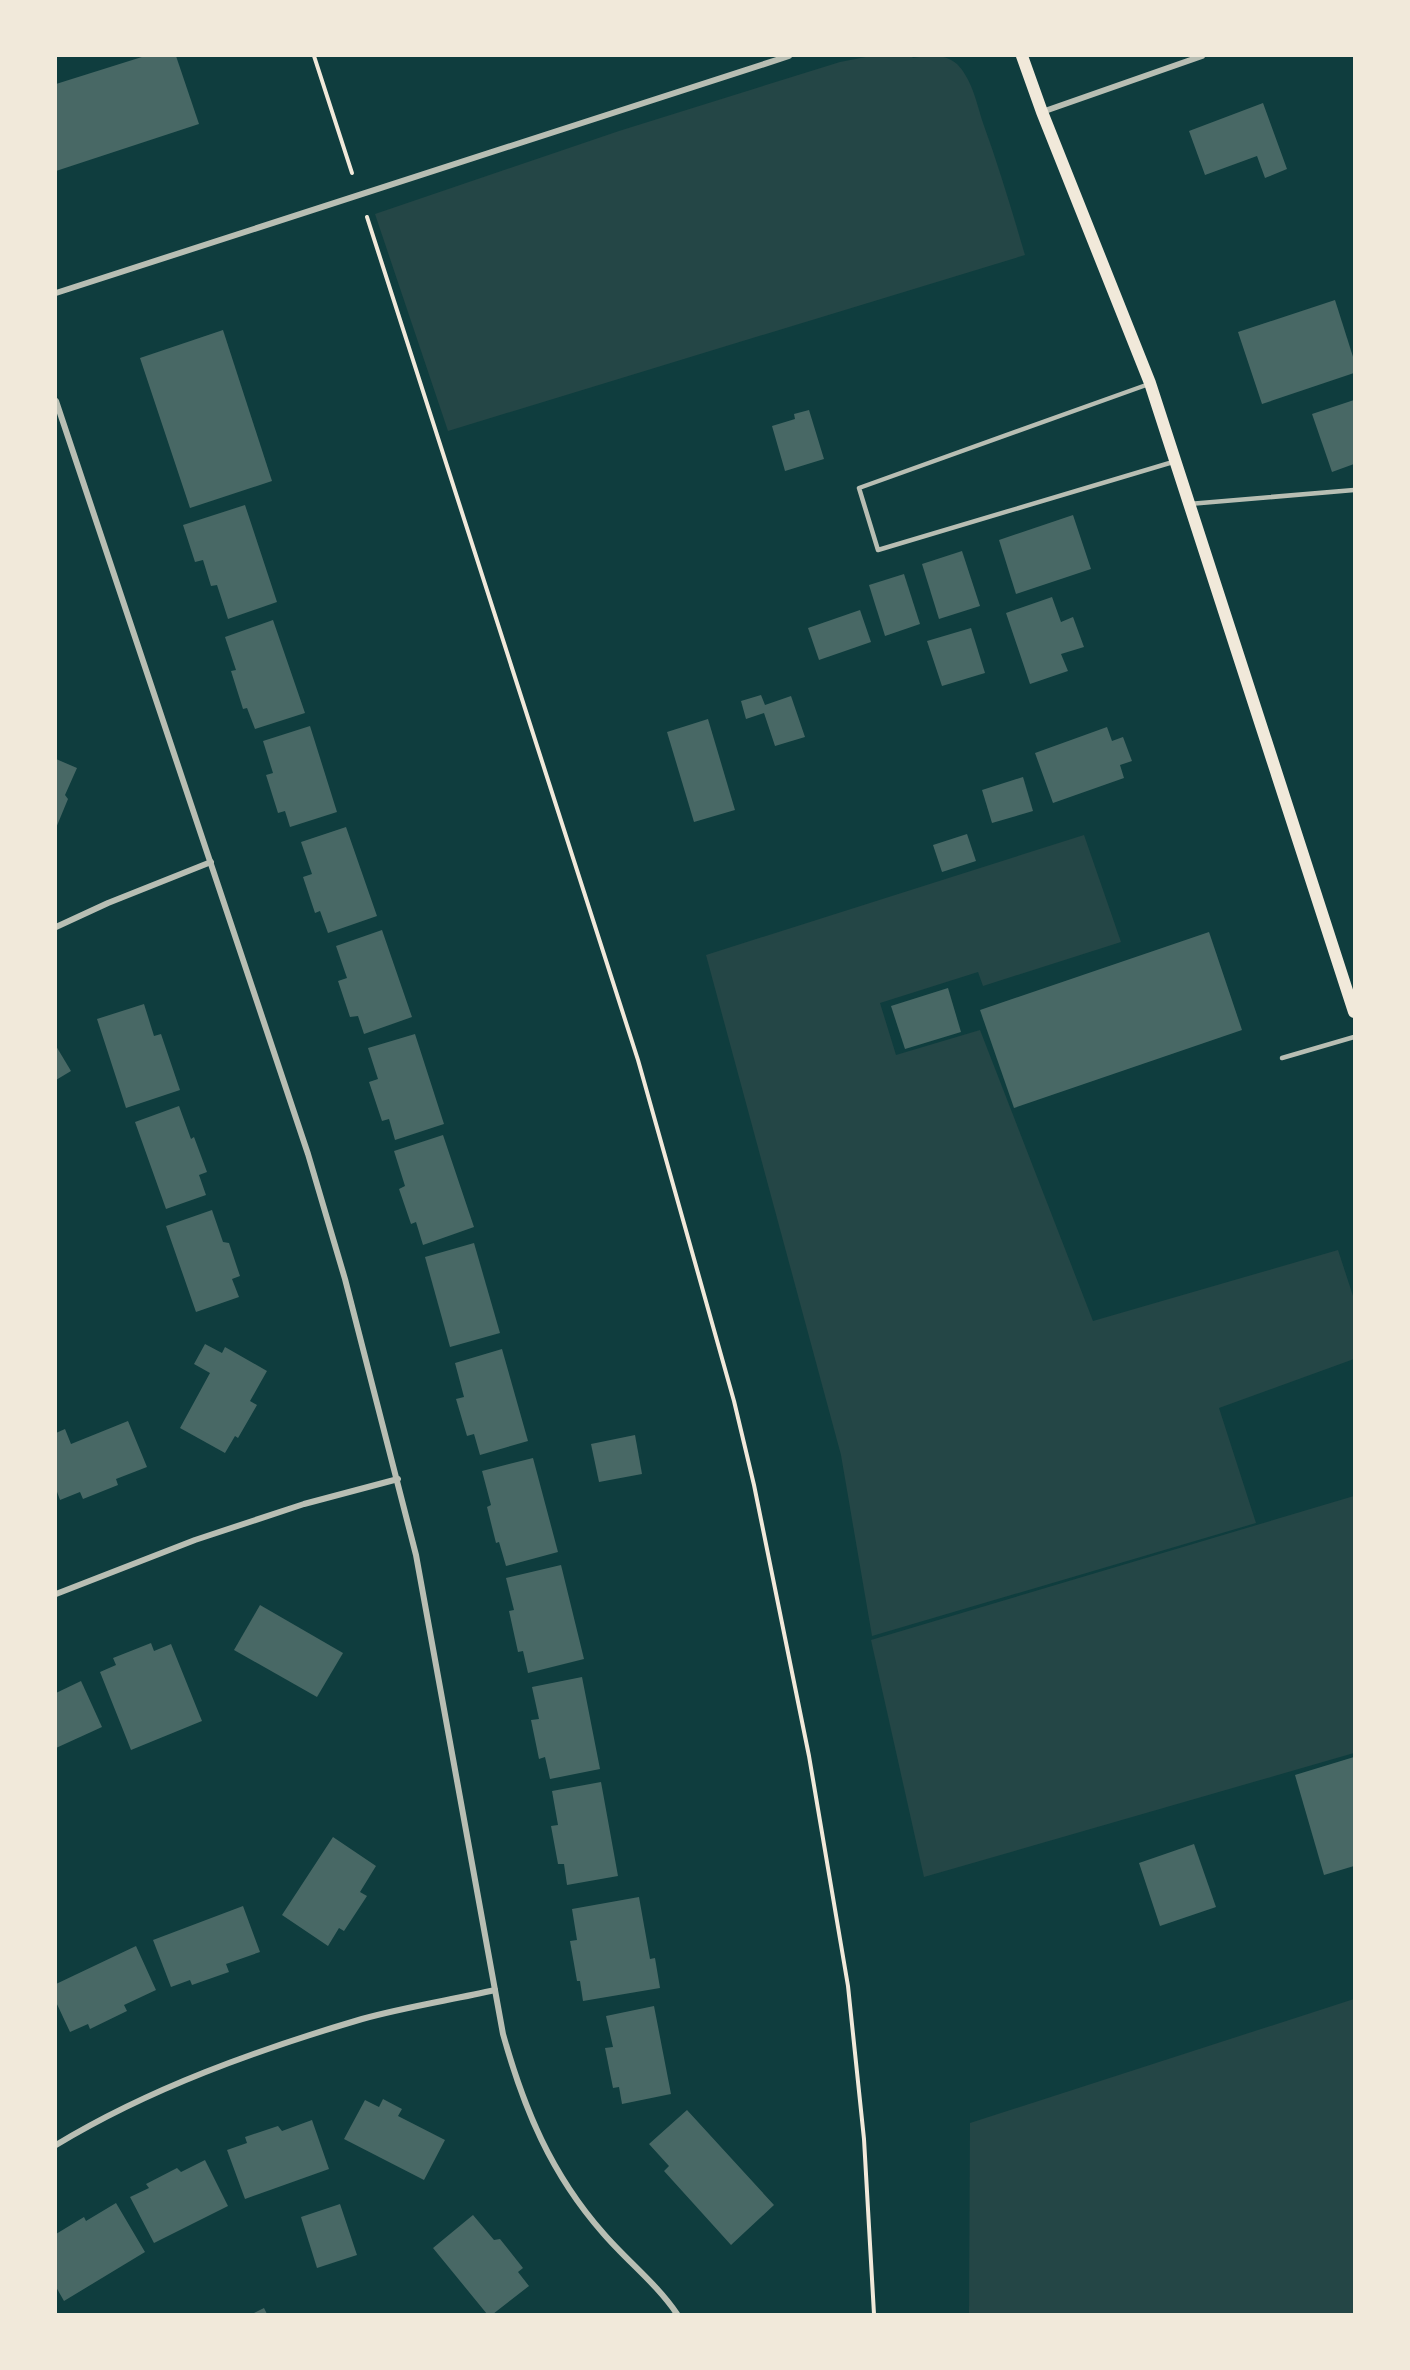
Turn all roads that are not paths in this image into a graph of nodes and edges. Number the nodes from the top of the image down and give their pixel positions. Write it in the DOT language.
graph roads {
  1 [pos="789,56"];
  2 [pos="1022,56"];
  3 [pos="1202,56"];
  4 [pos="1042,112"];
  5 [pos="56,293"];
  6 [pos="1150,383"];
  7 [pos="56,401"];
  8 [pos="1176,462"];
  9 [pos="1354,490"];
  10 [pos="1190,504"];
  11 [pos="211,862"];
  12 [pos="56,927"];
  13 [pos="1354,1012"];
  14 [pos="1354,1037"];
  15 [pos="1282,1058"];
  16 [pos="398,1479"];
  17 [pos="56,1594"];
  18 [pos="495,1990"];
  19 [pos="56,2145"];
  20 [pos="677,2314"];
  1 -- 5 [label="street"];
  2 -- 4 [label="main road"];
  3 -- 4 [label="street"];
  4 -- 6 [label="main road"];
  6 -- 8 [label="main road"];
  6 -- 8 [label="lane"];
  7 -- 11 [label="street"];
  8 -- 10 [label="main road"];
  9 -- 10 [label="lane"];
  10 -- 13 [label="main road"];
  11 -- 12 [label="street"];
  11 -- 16 [label="street"];
  14 -- 15 [label="lane"];
  16 -- 17 [label="street"];
  16 -- 18 [label="street"];
  18 -- 19 [label="street"];
  18 -- 20 [label="street"];
}
